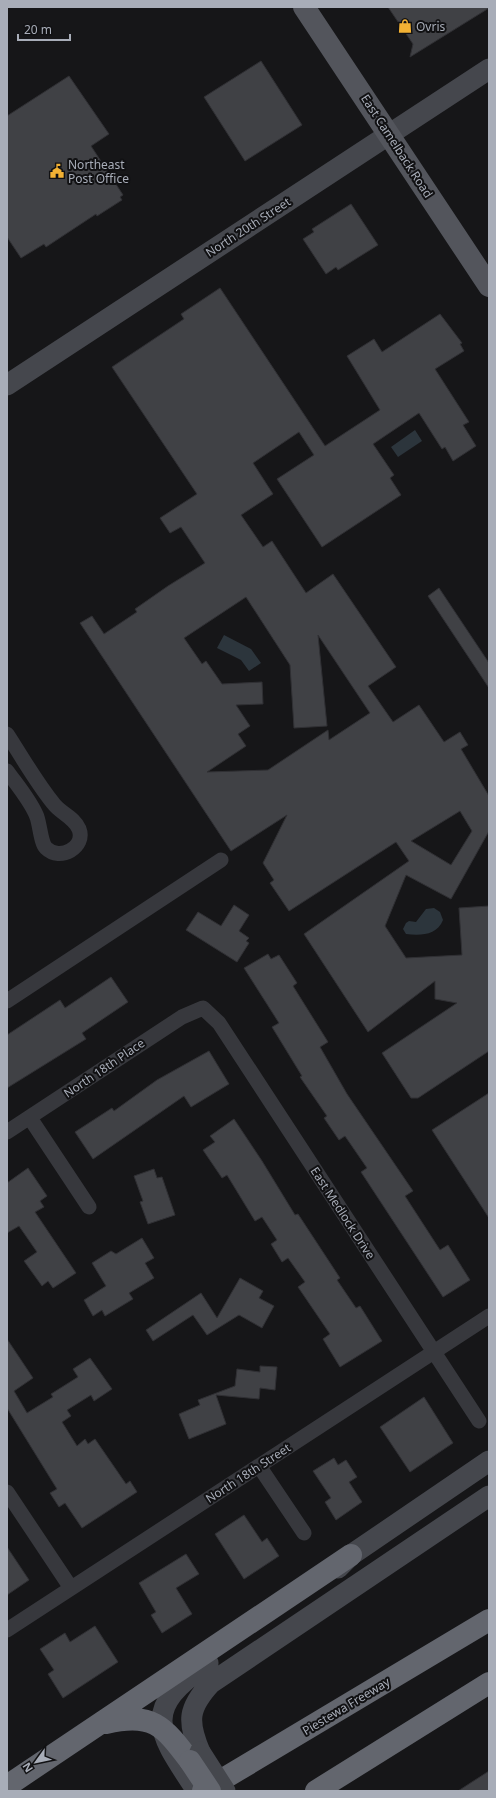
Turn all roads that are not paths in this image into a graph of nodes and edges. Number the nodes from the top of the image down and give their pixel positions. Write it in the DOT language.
graph roads {
  1 [pos="304,7"];
  2 [pos="489,69"];
  3 [pos="388,134"];
  4 [pos="489,286"];
  5 [pos="7,385"];
  6 [pos="7,734"];
  7 [pos="7,770"];
  8 [pos="221,860"];
  9 [pos="7,1001"];
  10 [pos="203,1008"];
  11 [pos="30,1118"];
  12 [pos="7,1132"];
  13 [pos="89,1207"];
  14 [pos="489,1316"];
  15 [pos="433,1351"];
  16 [pos="479,1421"];
  17 [pos="489,1461"];
  18 [pos="259,1466"];
  19 [pos="7,1492"];
  20 [pos="489,1496"];
  21 [pos="304,1533"];
  22 [pos="351,1555"];
  23 [pos="71,1588"];
  24 [pos="489,1620"];
  25 [pos="7,1630"];
  26 [pos="489,1683"];
  27 [pos="99,1724"];
  28 [pos="162,1728"];
  29 [pos="189,1759"];
  30 [pos="7,1786"];
  31 [pos="197,1791"];
  32 [pos="203,1791"];
  33 [pos="210,1791"];
  34 [pos="225,1791"];
  35 [pos="316,1791"];
  1 -- 3 [label="main road, East Camelback Road"];
  2 -- 3 [label="main road, North 20th Street"];
  3 -- 4 [label="main road, East Camelback Road"];
  3 -- 5 [label="main road, North 20th Street"];
  6 -- 7 [label="street"];
  8 -- 9 [label="street"];
  10 -- 11 [label="street, North 18th Place"];
  10 -- 15 [label="street, East Medlock Drive"];
  11 -- 12 [label="street, North 18th Place"];
  11 -- 13 [label="street"];
  14 -- 15 [label="street, North 18th Street"];
  15 -- 16 [label="street, East Medlock Drive"];
  15 -- 18 [label="street, North 18th Street"];
  17 -- 22 [label="main road"];
  18 -- 21 [label="street"];
  18 -- 23 [label="street, North 18th Street"];
  19 -- 23 [label="street"];
  20 -- 29 [label="main road"];
  22 -- 27 [label="highway"];
  22 -- 28 [label="main road"];
  23 -- 25 [label="street, North 18th Street"];
  24 -- 32 [label="highway, Piestewa Freeway"];
  26 -- 35 [label="highway"];
  27 -- 28 [label="highway"];
  27 -- 30 [label="highway"];
  28 -- 29 [label="highway"];
  29 -- 31 [label="main road"];
  29 -- 33 [label="highway, bridge"];
  29 -- 34 [label="main road, bridge"];
}
